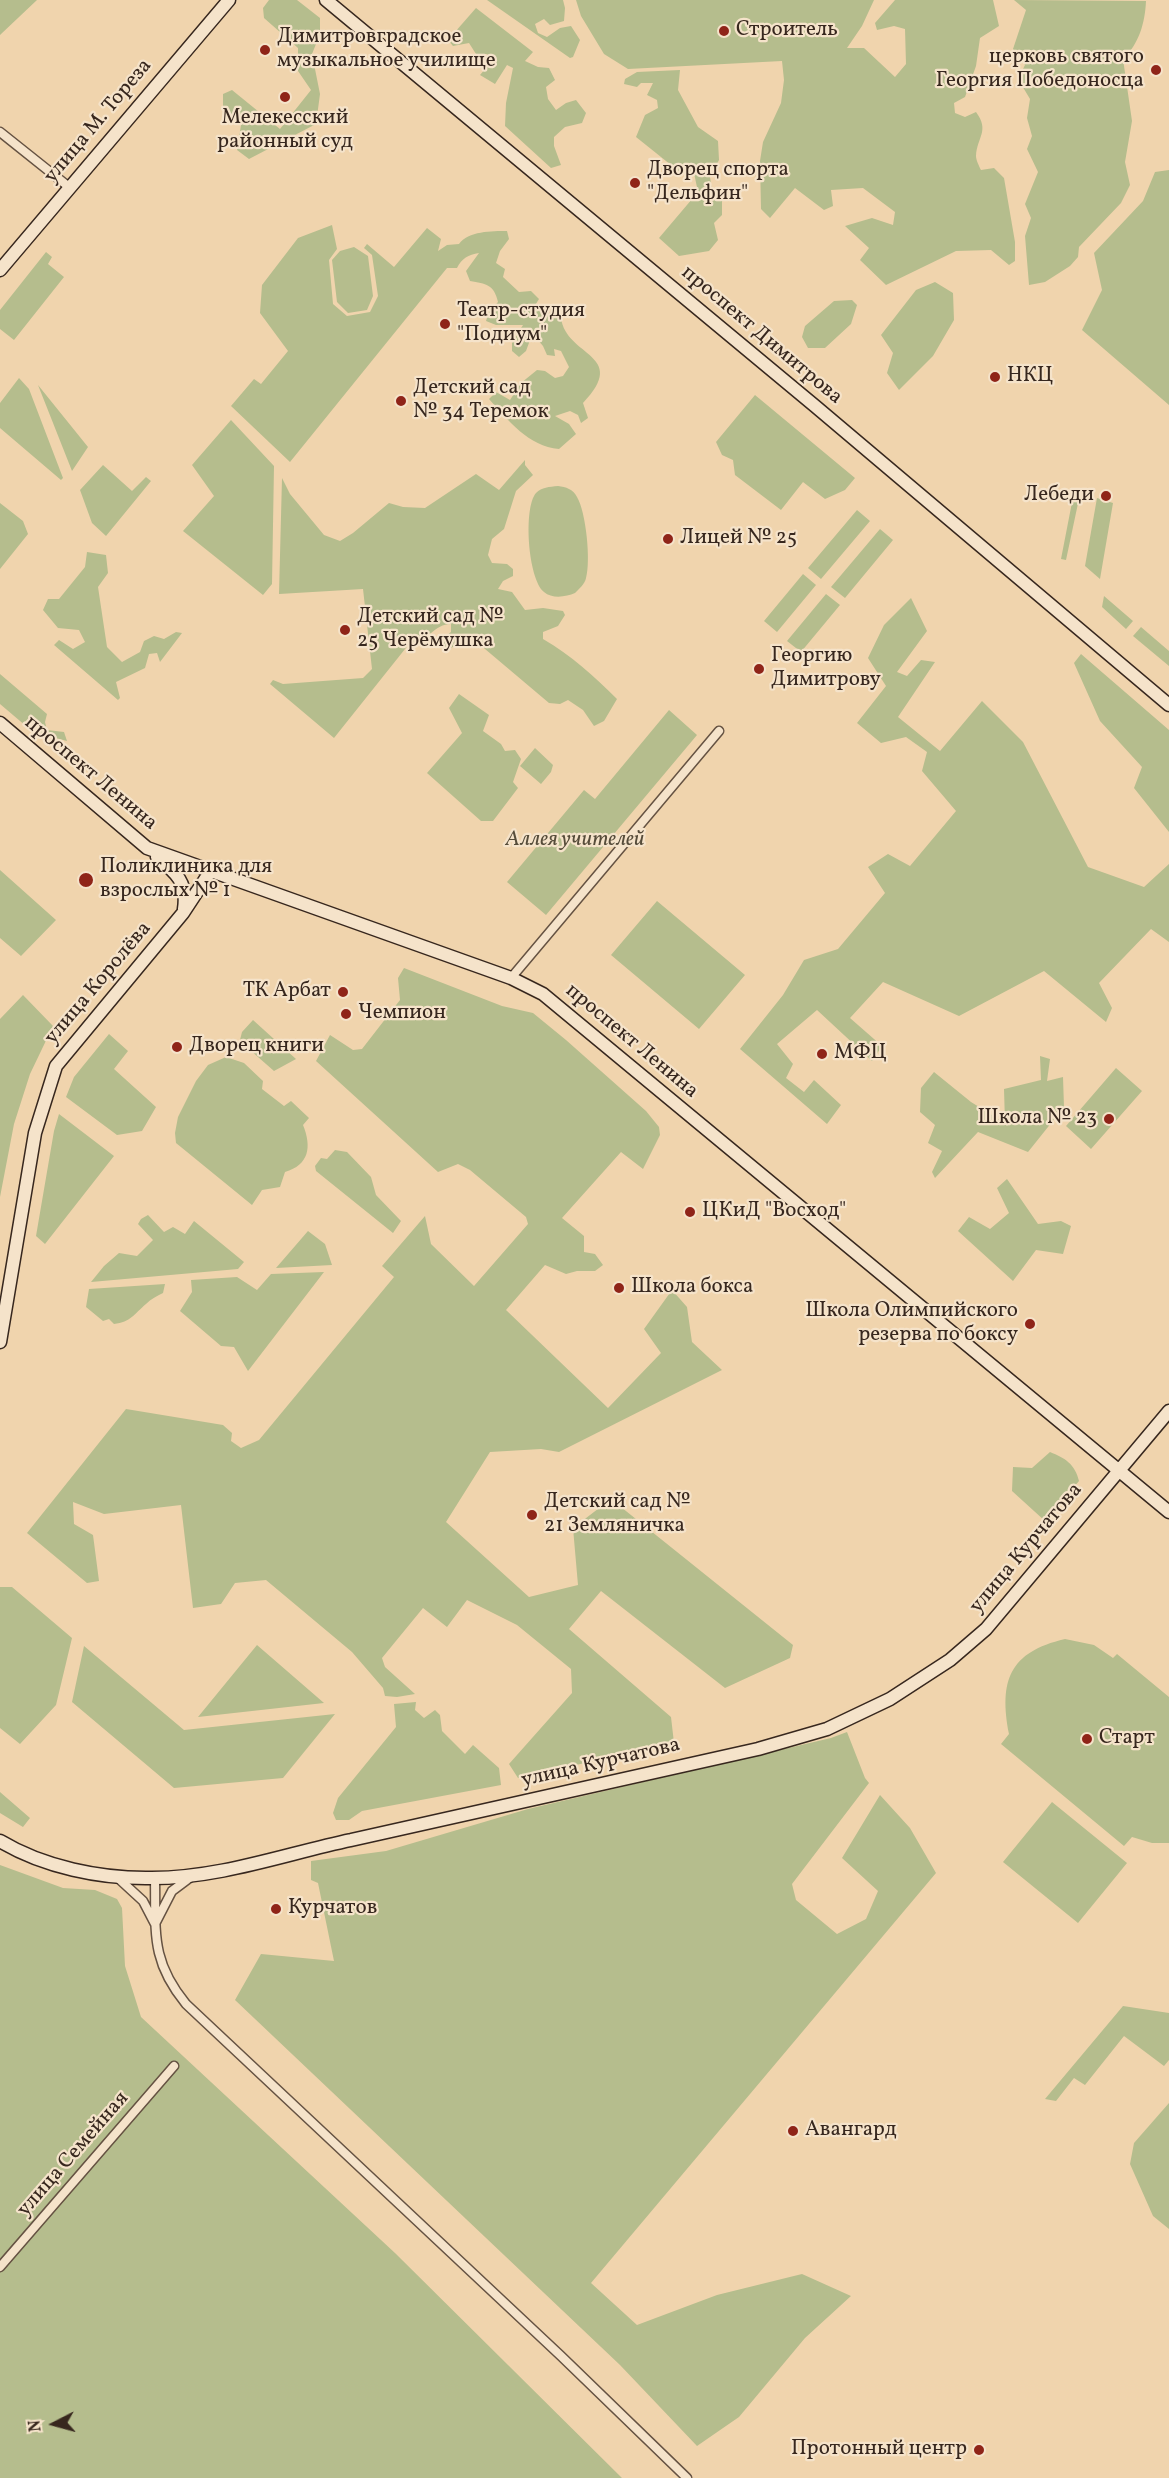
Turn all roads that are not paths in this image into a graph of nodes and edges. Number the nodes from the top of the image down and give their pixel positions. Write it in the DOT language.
graph roads {
  1 [pos="229,0"];
  2 [pos="326,0"];
  3 [pos="0,132"];
  4 [pos="69,187"];
  5 [pos="0,270"];
  6 [pos="1169,705"];
  7 [pos="0,723"];
  8 [pos="719,731"];
  9 [pos="147,848"];
  10 [pos="210,872"];
  11 [pos="183,913"];
  12 [pos="511,978"];
  13 [pos="0,1342"];
  14 [pos="1169,1411"];
  15 [pos="1118,1471"];
  16 [pos="1169,1512"];
  17 [pos="0,1841"];
  18 [pos="194,1875"];
  19 [pos="118,1878"];
  20 [pos="155,1878"];
  21 [pos="155,1924"];
  22 [pos="174,2066"];
  23 [pos="0,2267"];
  24 [pos="687,2478"];
  1 -- 4 [label="main road, улица М. Тореза"];
  2 -- 6 [label="main road, проспект Димитрова"];
  3 -- 4 [label="street"];
  4 -- 5 [label="main road, улица М. Тореза"];
  7 -- 9 [label="main road, проспект Ленина"];
  8 -- 12 [label="street"];
  9 -- 10 [label="main road, проспект Ленина"];
  9 -- 11 [label="main road"];
  10 -- 11 [label="main road, улица Королёва"];
  10 -- 12 [label="main road, проспект Ленина"];
  11 -- 13 [label="main road, улица Королёва"];
  12 -- 15 [label="main road, проспект Ленина"];
  14 -- 15 [label="main road, улица Курчатова"];
  15 -- 16 [label="main road, проспект Ленина"];
  15 -- 18 [label="main road, улица Курчатова"];
  17 -- 19 [label="main road, улица Курчатова"];
  18 -- 20 [label="main road, улица Курчатова"];
  18 -- 21 [label="street"];
  19 -- 20 [label="main road, улица Курчатова"];
  19 -- 21 [label="street"];
  20 -- 21 [label="street"];
  21 -- 24 [label="street"];
  22 -- 23 [label="street, улица Семейная"];
}
